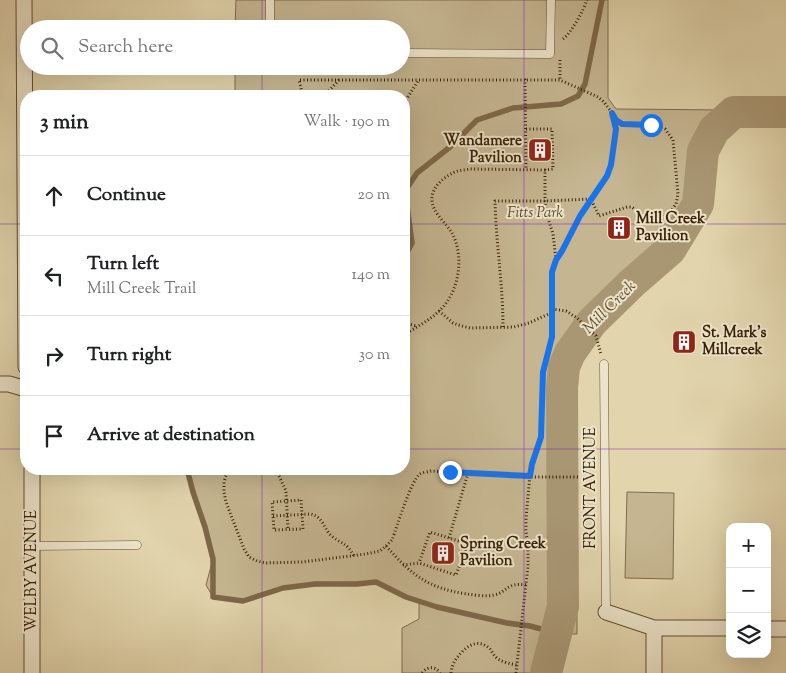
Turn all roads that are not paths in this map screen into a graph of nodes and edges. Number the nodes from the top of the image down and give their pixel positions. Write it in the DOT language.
graph roads {
  1 [pos="24,0"];
  2 [pos="270,0"];
  3 [pos="550,0"];
  4 [pos="24,20"];
  5 [pos="270,20"];
  6 [pos="410,53"];
  7 [pos="24,75"];
  8 [pos="24,90"];
  9 [pos="604,364"];
  10 [pos="0,384"];
  11 [pos="20,387"];
  12 [pos="32,475"];
  13 [pos="137,545"];
  14 [pos="33,546"];
  15 [pos="606,612"];
  16 [pos="654,628"];
  17 [pos="726,628"];
  18 [pos="771,629"];
  19 [pos="786,629"];
  20 [pos="32,673"];
  21 [pos="654,673"];
  1 -- 4 [label="street"];
  2 -- 5 [label="lane"];
  3 -- 6 [label="lane"];
  7 -- 8 [label="street"];
  9 -- 15 [label="lane, FRONT AVENUE"];
  10 -- 11 [label="street"];
  12 -- 14 [label="street, WELBY AVENUE"];
  13 -- 14 [label="lane"];
  14 -- 20 [label="street, WELBY AVENUE"];
  15 -- 16 [label="street"];
  16 -- 17 [label="street"];
  16 -- 21 [label="street"];
  18 -- 19 [label="street"];
}
